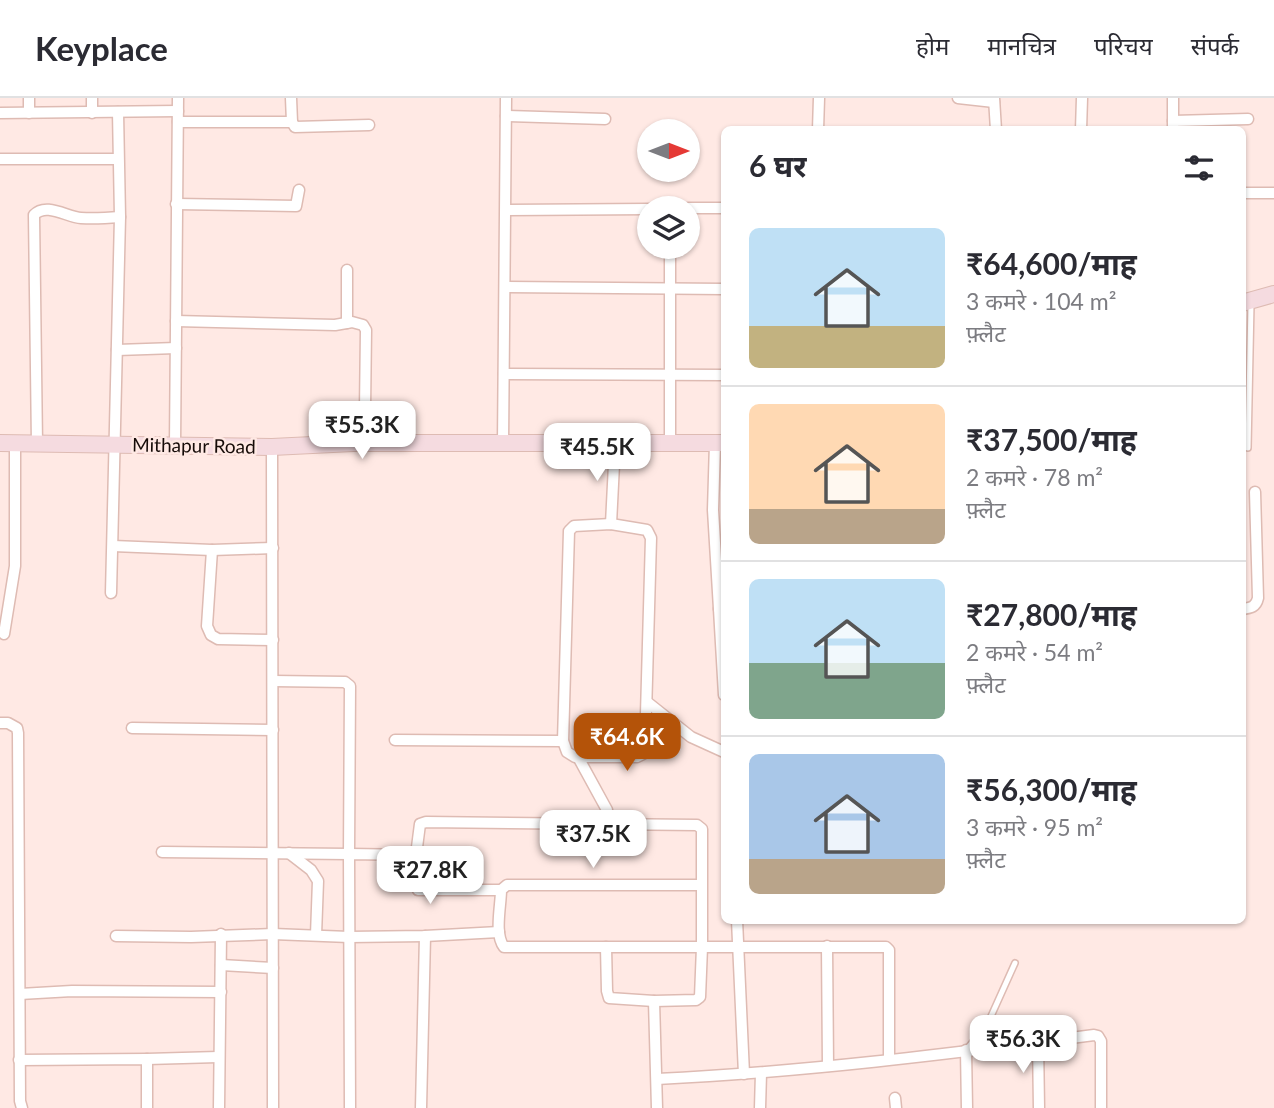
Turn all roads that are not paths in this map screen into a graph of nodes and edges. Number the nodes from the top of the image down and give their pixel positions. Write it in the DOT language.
graph roads {
  1 [pos="29,98"];
  2 [pos="92,98"];
  3 [pos="178,98"];
  4 [pos="291,98"];
  5 [pos="506,98"];
  6 [pos="819,98"];
  7 [pos="958,98"];
  8 [pos="1082,98"];
  9 [pos="1173,98"];
  10 [pos="994,100"];
  11 [pos="0,113"];
  12 [pos="29,113"];
  13 [pos="92,113"];
  14 [pos="118,113"];
  15 [pos="178,116"];
  16 [pos="506,116"];
  17 [pos="605,119"];
  18 [pos="1248,119"];
  19 [pos="292,122"];
  20 [pos="369,125"];
  21 [pos="1173,125"];
  22 [pos="818,126"];
  23 [pos="996,126"];
  24 [pos="1081,126"];
  25 [pos="0,159"];
  26 [pos="118,159"];
  27 [pos="299,190"];
  28 [pos="1246,193"];
  29 [pos="1274,193"];
  30 [pos="176,204"];
  31 [pos="700,208"];
  32 [pos="721,208"];
  33 [pos="637,209"];
  34 [pos="506,210"];
  35 [pos="120,217"];
  36 [pos="670,259"];
  37 [pos="347,270"];
  38 [pos="505,287"];
  39 [pos="670,289"];
  40 [pos="721,289"];
  41 [pos="1274,294"];
  42 [pos="1247,302"];
  43 [pos="176,321"];
  44 [pos="347,323"];
  45 [pos="176,348"];
  46 [pos="117,350"];
  47 [pos="504,374"];
  48 [pos="721,376"];
  49 [pos="670,377"];
  50 [pos="7,443"];
  51 [pos="37,443"];
  52 [pos="353,443"];
  53 [pos="670,443"];
  54 [pos="720,443"];
  55 [pos="115,444"];
  56 [pos="503,444"];
  57 [pos="615,444"];
  58 [pos="175,445"];
  59 [pos="272,447"];
  60 [pos="1248,448"];
  61 [pos="1255,492"];
  62 [pos="1246,517"];
  63 [pos="1255,517"];
  64 [pos="611,524"];
  65 [pos="113,546"];
  66 [pos="273,548"];
  67 [pos="212,550"];
  68 [pos="111,593"];
  69 [pos="721,598"];
  70 [pos="1246,608"];
  71 [pos="4,635"];
  72 [pos="273,640"];
  73 [pos="274,681"];
  74 [pos="647,702"];
  75 [pos="0,723"];
  76 [pos="132,728"];
  77 [pos="273,730"];
  78 [pos="395,740"];
  79 [pos="563,741"];
  80 [pos="721,751"];
  81 [pos="578,757"];
  82 [pos="608,824"];
  83 [pos="162,852"];
  84 [pos="272,852"];
  85 [pos="289,853"];
  86 [pos="349,854"];
  87 [pos="416,855"];
  88 [pos="702,885"];
  89 [pos="501,890"];
  90 [pos="737,924"];
  91 [pos="499,932"];
  92 [pos="273,933"];
  93 [pos="221,934"];
  94 [pos="316,934"];
  95 [pos="116,936"];
  96 [pos="425,936"];
  97 [pos="349,937"];
  98 [pos="738,946"];
  99 [pos="827,946"];
  100 [pos="606,947"];
  101 [pos="702,947"];
  102 [pos="1015,963"];
  103 [pos="221,965"];
  104 [pos="273,968"];
  105 [pos="222,992"];
  106 [pos="20,994"];
  107 [pos="654,1001"];
  108 [pos="1038,1042"];
  109 [pos="966,1050"];
  110 [pos="218,1057"];
  111 [pos="147,1059"];
  112 [pos="889,1059"];
  113 [pos="19,1060"];
  114 [pos="828,1066"];
  115 [pos="761,1073"];
  116 [pos="744,1074"];
  117 [pos="657,1079"];
  118 [pos="22,1108"];
  119 [pos="147,1108"];
  120 [pos="219,1108"];
  121 [pos="273,1108"];
  122 [pos="350,1108"];
  123 [pos="421,1108"];
  124 [pos="657,1108"];
  125 [pos="760,1108"];
  126 [pos="967,1108"];
  127 [pos="1039,1108"];
  128 [pos="1101,1108"];
  1 -- 12 [label="street"];
  2 -- 13 [label="street"];
  3 -- 15 [label="street"];
  4 -- 19 [label="street"];
  5 -- 16 [label="street"];
  6 -- 22 [label="street"];
  7 -- 10 [label="street"];
  8 -- 24 [label="street"];
  9 -- 21 [label="street"];
  10 -- 23 [label="street"];
  11 -- 12 [label="street"];
  12 -- 13 [label="street"];
  13 -- 14 [label="street"];
  14 -- 15 [label="street"];
  14 -- 26 [label="street"];
  15 -- 19 [label="street"];
  15 -- 30 [label="street"];
  16 -- 17 [label="street"];
  16 -- 34 [label="street"];
  18 -- 21 [label="street"];
  19 -- 20 [label="street"];
  25 -- 26 [label="street"];
  26 -- 35 [label="street"];
  27 -- 30 [label="street"];
  28 -- 29 [label="street"];
  30 -- 43 [label="street"];
  31 -- 32 [label="street"];
  33 -- 34 [label="street"];
  34 -- 38 [label="street"];
  35 -- 46 [label="street"];
  35 -- 51 [label="street"];
  36 -- 39 [label="street"];
  37 -- 44 [label="street"];
  38 -- 39 [label="street"];
  38 -- 47 [label="street"];
  39 -- 40 [label="street"];
  39 -- 49 [label="street"];
  41 -- 42 [label="street"];
  42 -- 60 [label="lane"];
  43 -- 44 [label="street"];
  43 -- 45 [label="street"];
  44 -- 52 [label="street"];
  45 -- 46 [label="street"];
  45 -- 58 [label="street"];
  46 -- 55 [label="street"];
  47 -- 49 [label="street"];
  47 -- 56 [label="street"];
  48 -- 49 [label="street"];
  49 -- 53 [label="street"];
  50 -- 51 [label="street, Mithapur Road"];
  50 -- 71 [label="street"];
  51 -- 55 [label="street, Mithapur Road"];
  52 -- 56 [label="street, Mithapur Road"];
  52 -- 59 [label="street, Mithapur Road"];
  53 -- 54 [label="street, Mithapur Road"];
  53 -- 57 [label="street, Mithapur Road"];
  54 -- 69 [label="street"];
  55 -- 58 [label="street, Mithapur Road"];
  55 -- 65 [label="street"];
  56 -- 57 [label="street, Mithapur Road"];
  57 -- 64 [label="street"];
  58 -- 59 [label="street, Mithapur Road"];
  59 -- 66 [label="street"];
  61 -- 63 [label="street"];
  62 -- 63 [label="street"];
  63 -- 70 [label="street"];
  64 -- 74 [label="street"];
  64 -- 79 [label="street"];
  65 -- 67 [label="street"];
  65 -- 68 [label="street"];
  66 -- 67 [label="street"];
  66 -- 72 [label="street"];
  67 -- 72 [label="street"];
  72 -- 73 [label="street"];
  73 -- 77 [label="street"];
  73 -- 86 [label="street"];
  74 -- 80 [label="street"];
  74 -- 81 [label="street"];
  75 -- 106 [label="street"];
  76 -- 77 [label="street"];
  77 -- 84 [label="street"];
  78 -- 79 [label="street"];
  79 -- 81 [label="street"];
  81 -- 82 [label="street"];
  82 -- 87 [label="street"];
  82 -- 88 [label="street"];
  83 -- 84 [label="street"];
  84 -- 85 [label="street"];
  84 -- 92 [label="street"];
  85 -- 86 [label="street"];
  85 -- 94 [label="street"];
  86 -- 87 [label="street"];
  86 -- 97 [label="street"];
  87 -- 89 [label="street"];
  88 -- 89 [label="street"];
  88 -- 101 [label="street"];
  89 -- 91 [label="street"];
  90 -- 98 [label="street"];
  91 -- 96 [label="street"];
  91 -- 100 [label="street"];
  92 -- 93 [label="street"];
  92 -- 94 [label="street"];
  92 -- 104 [label="street"];
  93 -- 95 [label="street"];
  93 -- 103 [label="street"];
  94 -- 97 [label="street"];
  96 -- 97 [label="street"];
  96 -- 123 [label="street"];
  97 -- 122 [label="street"];
  98 -- 99 [label="street"];
  98 -- 101 [label="street"];
  98 -- 116 [label="street"];
  99 -- 112 [label="street"];
  99 -- 114 [label="street"];
  100 -- 101 [label="street"];
  100 -- 107 [label="street"];
  101 -- 107 [label="street"];
  102 -- 109 [label="lane"];
  103 -- 104 [label="street"];
  103 -- 105 [label="street"];
  104 -- 121 [label="street"];
  105 -- 106 [label="street"];
  105 -- 110 [label="street"];
  106 -- 113 [label="street"];
  107 -- 117 [label="street"];
  108 -- 109 [label="street"];
  108 -- 127 [label="street"];
  108 -- 128 [label="street"];
  109 -- 112 [label="street"];
  109 -- 126 [label="street"];
  110 -- 111 [label="street"];
  110 -- 120 [label="street"];
  111 -- 113 [label="street"];
  111 -- 119 [label="street"];
  112 -- 114 [label="street"];
  113 -- 118 [label="street"];
  114 -- 115 [label="street"];
  115 -- 116 [label="street"];
  115 -- 125 [label="street"];
  116 -- 117 [label="street"];
  117 -- 124 [label="street"];
}
